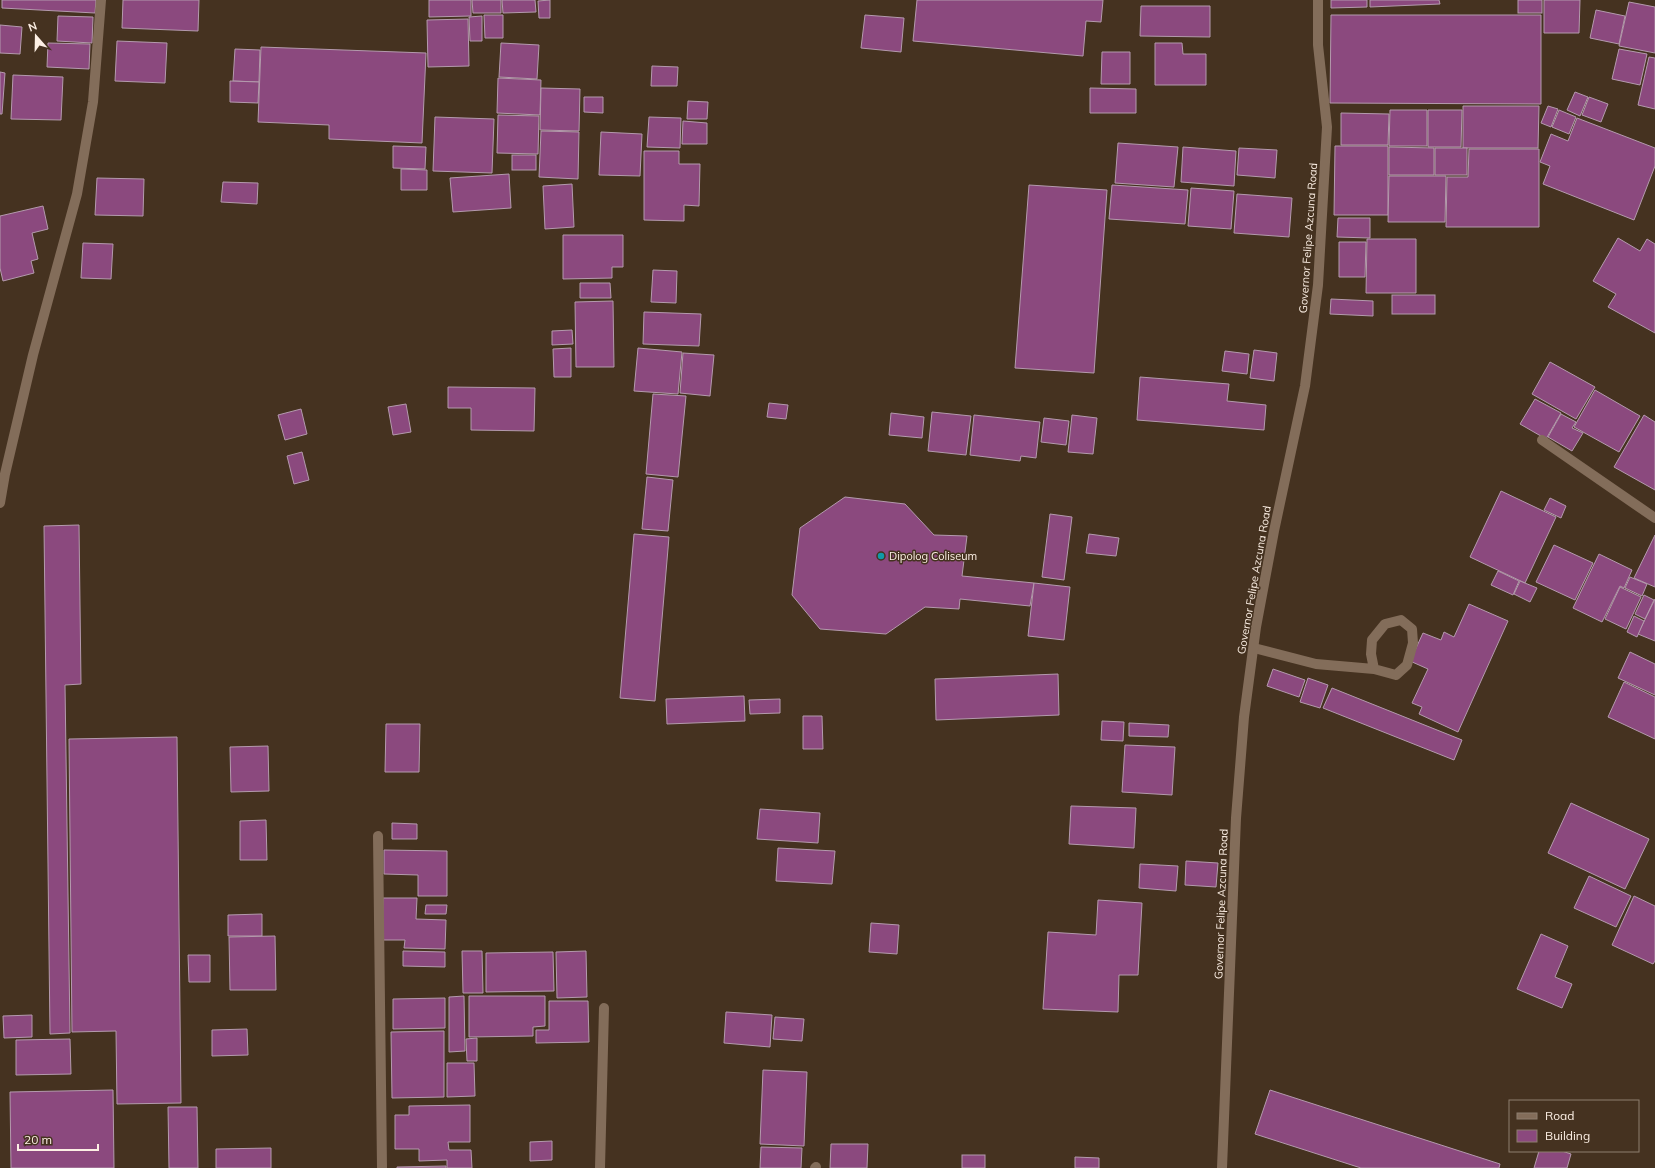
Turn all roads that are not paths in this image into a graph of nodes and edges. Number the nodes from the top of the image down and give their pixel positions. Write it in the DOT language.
graph roads {
  1 [pos="101,0"];
  2 [pos="1318,0"];
  3 [pos="1542,440"];
  4 [pos="0,503"];
  5 [pos="1655,518"];
  6 [pos="1254,648"];
  7 [pos="1374,669"];
  8 [pos="378,836"];
  9 [pos="604,1008"];
  10 [pos="382,1168"];
  11 [pos="600,1168"];
  12 [pos="1222,1168"];
  1 -- 4 [label="street"];
  2 -- 6 [label="street, Governor Felipe Azcuna Road"];
  3 -- 5 [label="street"];
  6 -- 7 [label="street"];
  6 -- 12 [label="street, Governor Felipe Azcuna Road"];
  7 -- 7 [label="street"];
  8 -- 10 [label="street"];
  9 -- 11 [label="street"];
}
